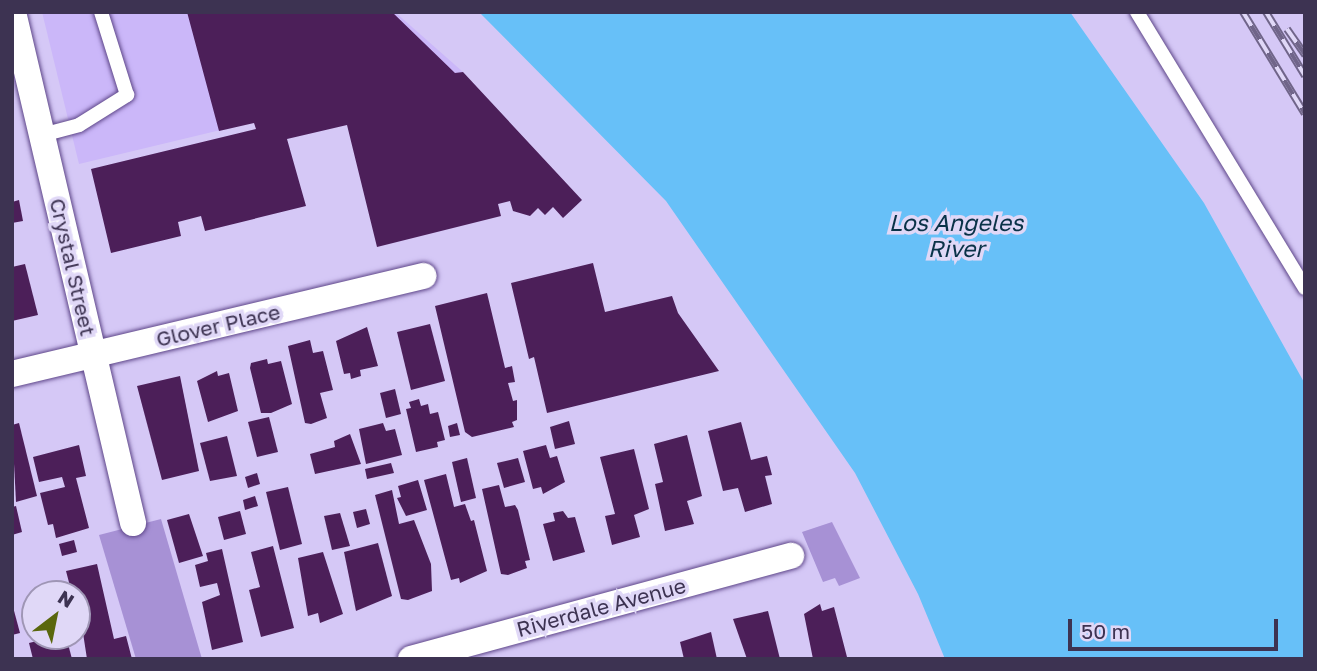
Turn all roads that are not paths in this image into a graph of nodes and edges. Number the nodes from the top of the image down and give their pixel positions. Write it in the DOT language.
graph roads {
  1 [pos="13,12"];
  2 [pos="101,12"];
  3 [pos="1137,12"];
  4 [pos="42,135"];
  5 [pos="424,276"];
  6 [pos="1305,288"];
  7 [pos="94,354"];
  8 [pos="12,374"];
  9 [pos="133,523"];
  10 [pos="791,556"];
  11 [pos="411,659"];
  1 -- 4 [label="street, Crystal Street"];
  2 -- 4 [label="lane"];
  3 -- 6 [label="lane"];
  4 -- 7 [label="street, Crystal Street"];
  5 -- 7 [label="street, Glover Place"];
  7 -- 8 [label="street, Glover Place"];
  7 -- 9 [label="street, Crystal Street"];
  10 -- 11 [label="street, Riverdale Avenue"];
}
